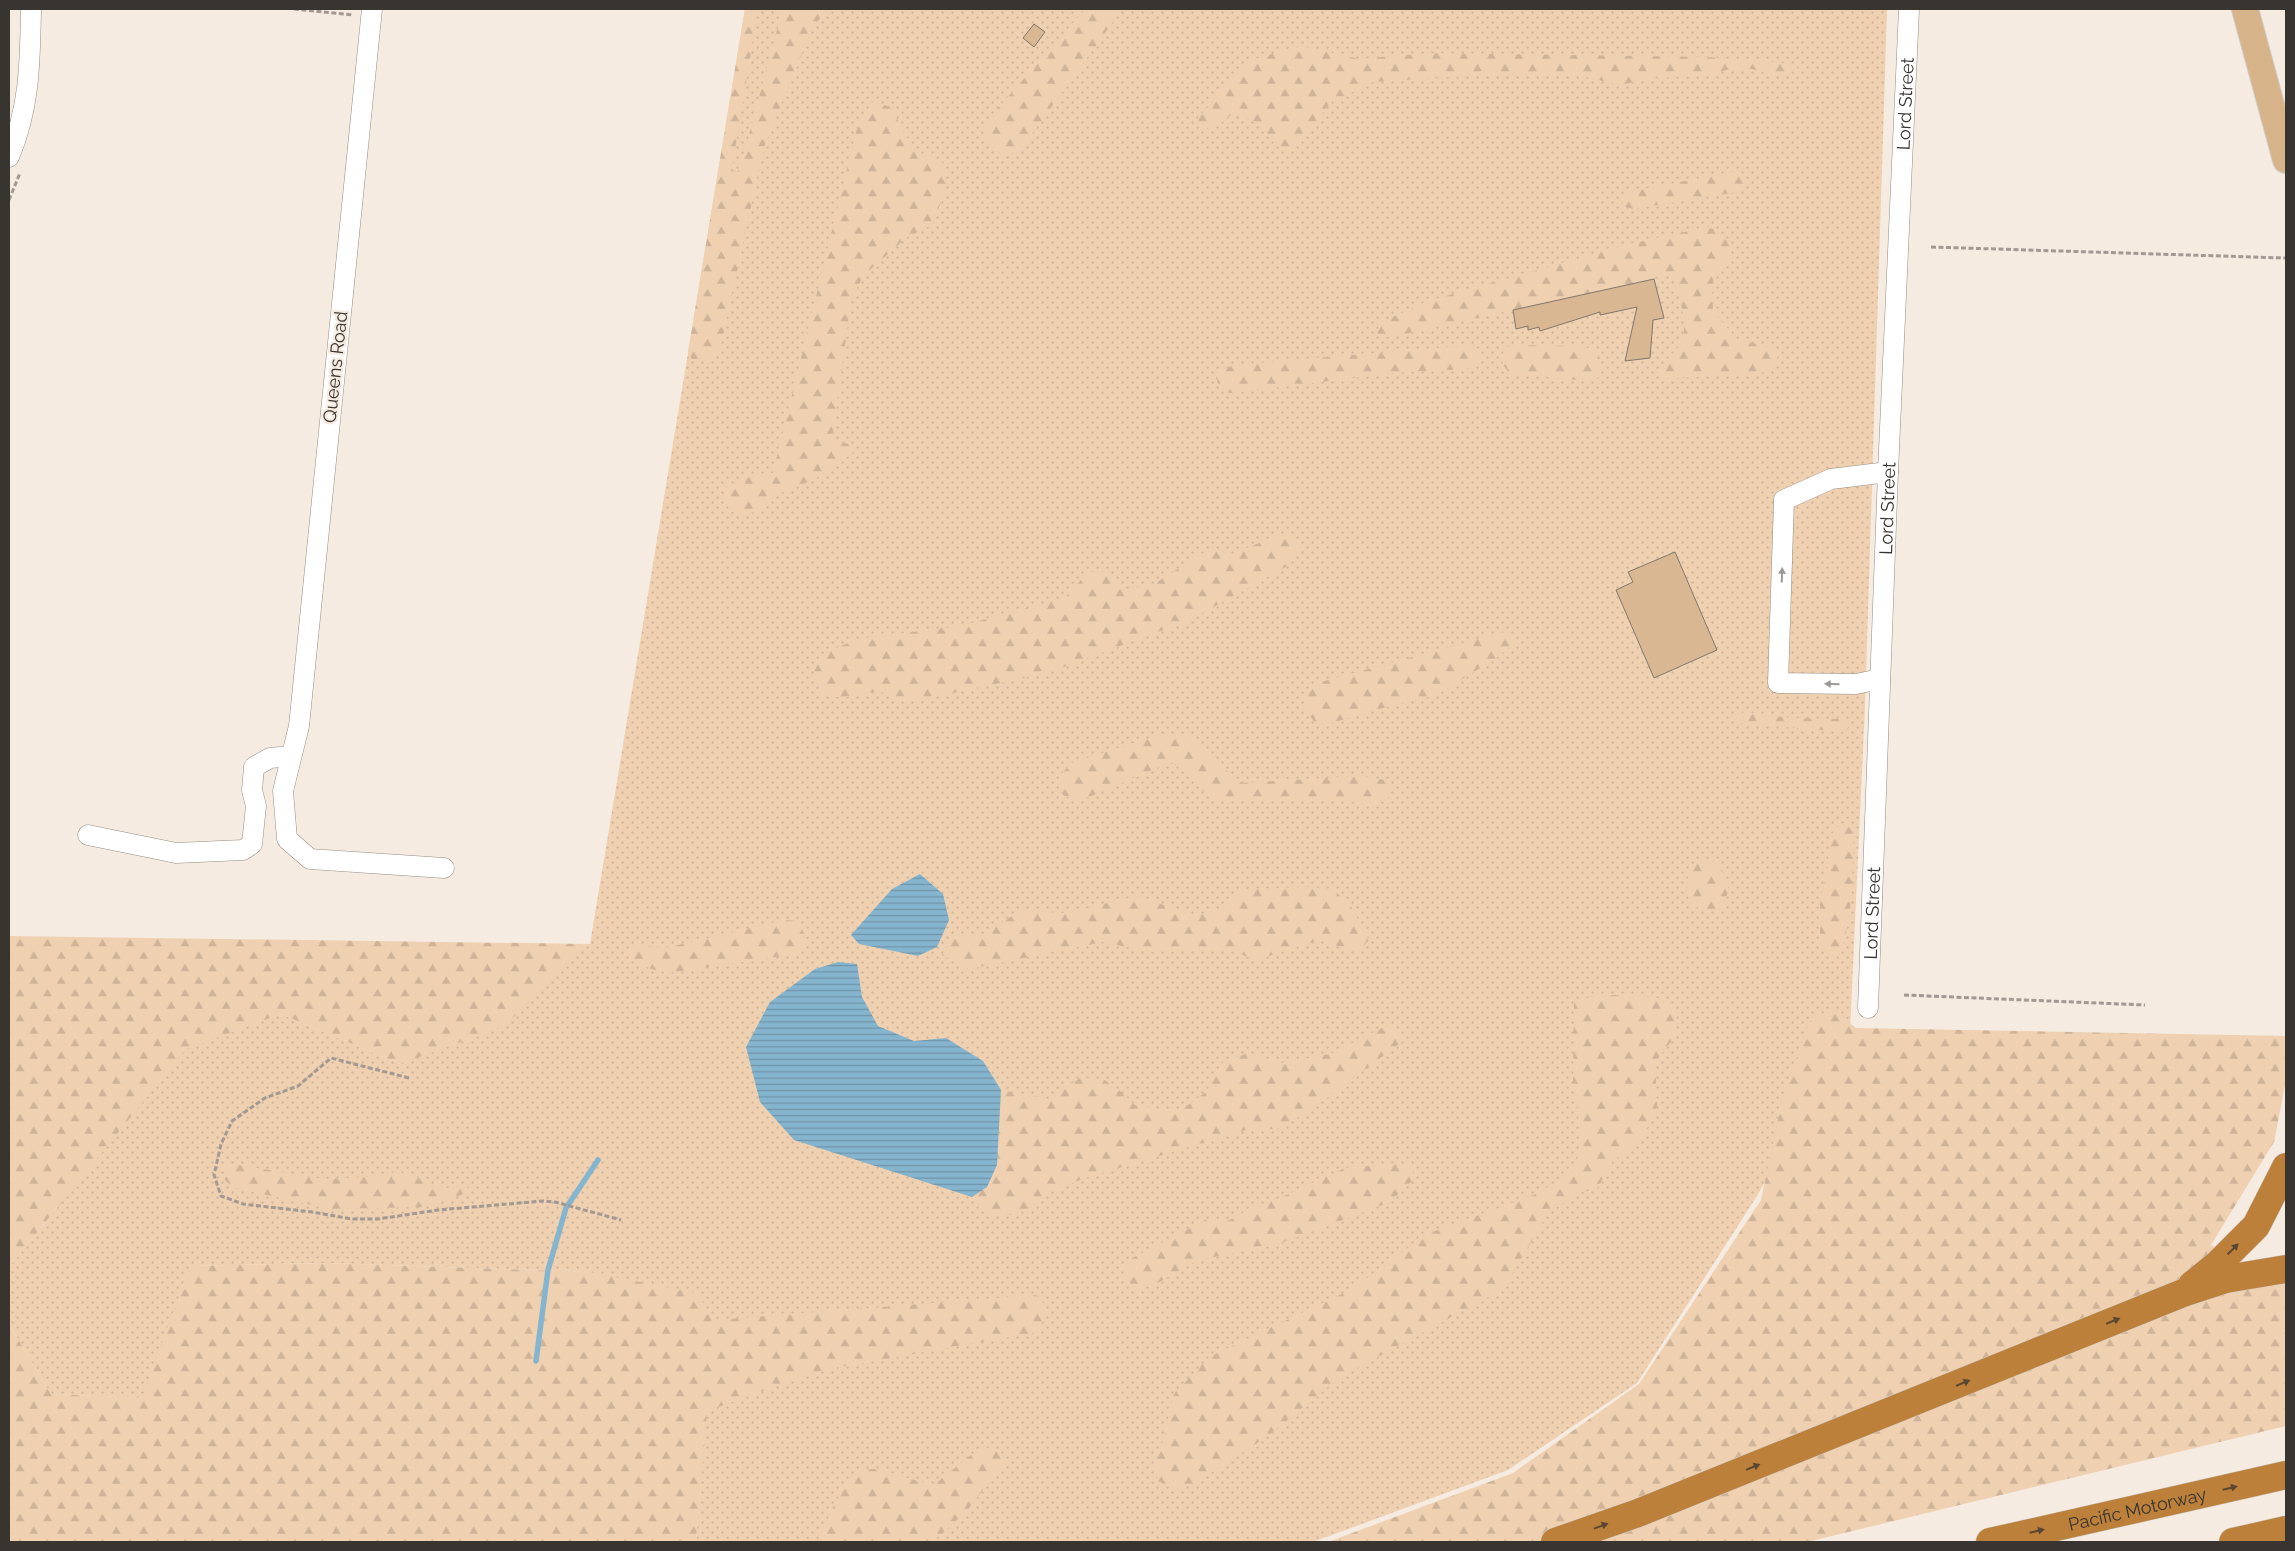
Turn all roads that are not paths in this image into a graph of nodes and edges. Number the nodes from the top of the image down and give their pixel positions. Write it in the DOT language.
graph roads {
  1 [pos="32,9"];
  2 [pos="372,9"];
  3 [pos="1909,9"];
  4 [pos="2245,9"];
  5 [pos="9,157"];
  6 [pos="2286,160"];
  7 [pos="1888,472"];
  8 [pos="1880,679"];
  9 [pos="291,756"];
  10 [pos="88,835"];
  11 [pos="444,868"];
  12 [pos="1868,1008"];
  13 [pos="2286,1167"];
  14 [pos="2286,1268"];
  15 [pos="2183,1293"];
  16 [pos="2286,1475"];
  17 [pos="2286,1530"];
  18 [pos="1556,1542"];
  19 [pos="1990,1542"];
  20 [pos="2233,1542"];
  1 -- 5 [label="street"];
  2 -- 9 [label="street, Queens Road"];
  3 -- 7 [label="street, Lord Street"];
  4 -- 6 [label="main road"];
  7 -- 8 [label="street, Lord Street"];
  8 -- 7 [label="street, one-way"];
  8 -- 12 [label="street, Lord Street"];
  9 -- 10 [label="street"];
  9 -- 11 [label="street, Queens Road"];
  15 -- 13 [label="highway, one-way"];
  14 -- 15 [label="highway"];
  18 -- 15 [label="highway, one-way"];
  19 -- 16 [label="highway, Pacific Motorway, one-way"];
  17 -- 20 [label="highway"];
}
